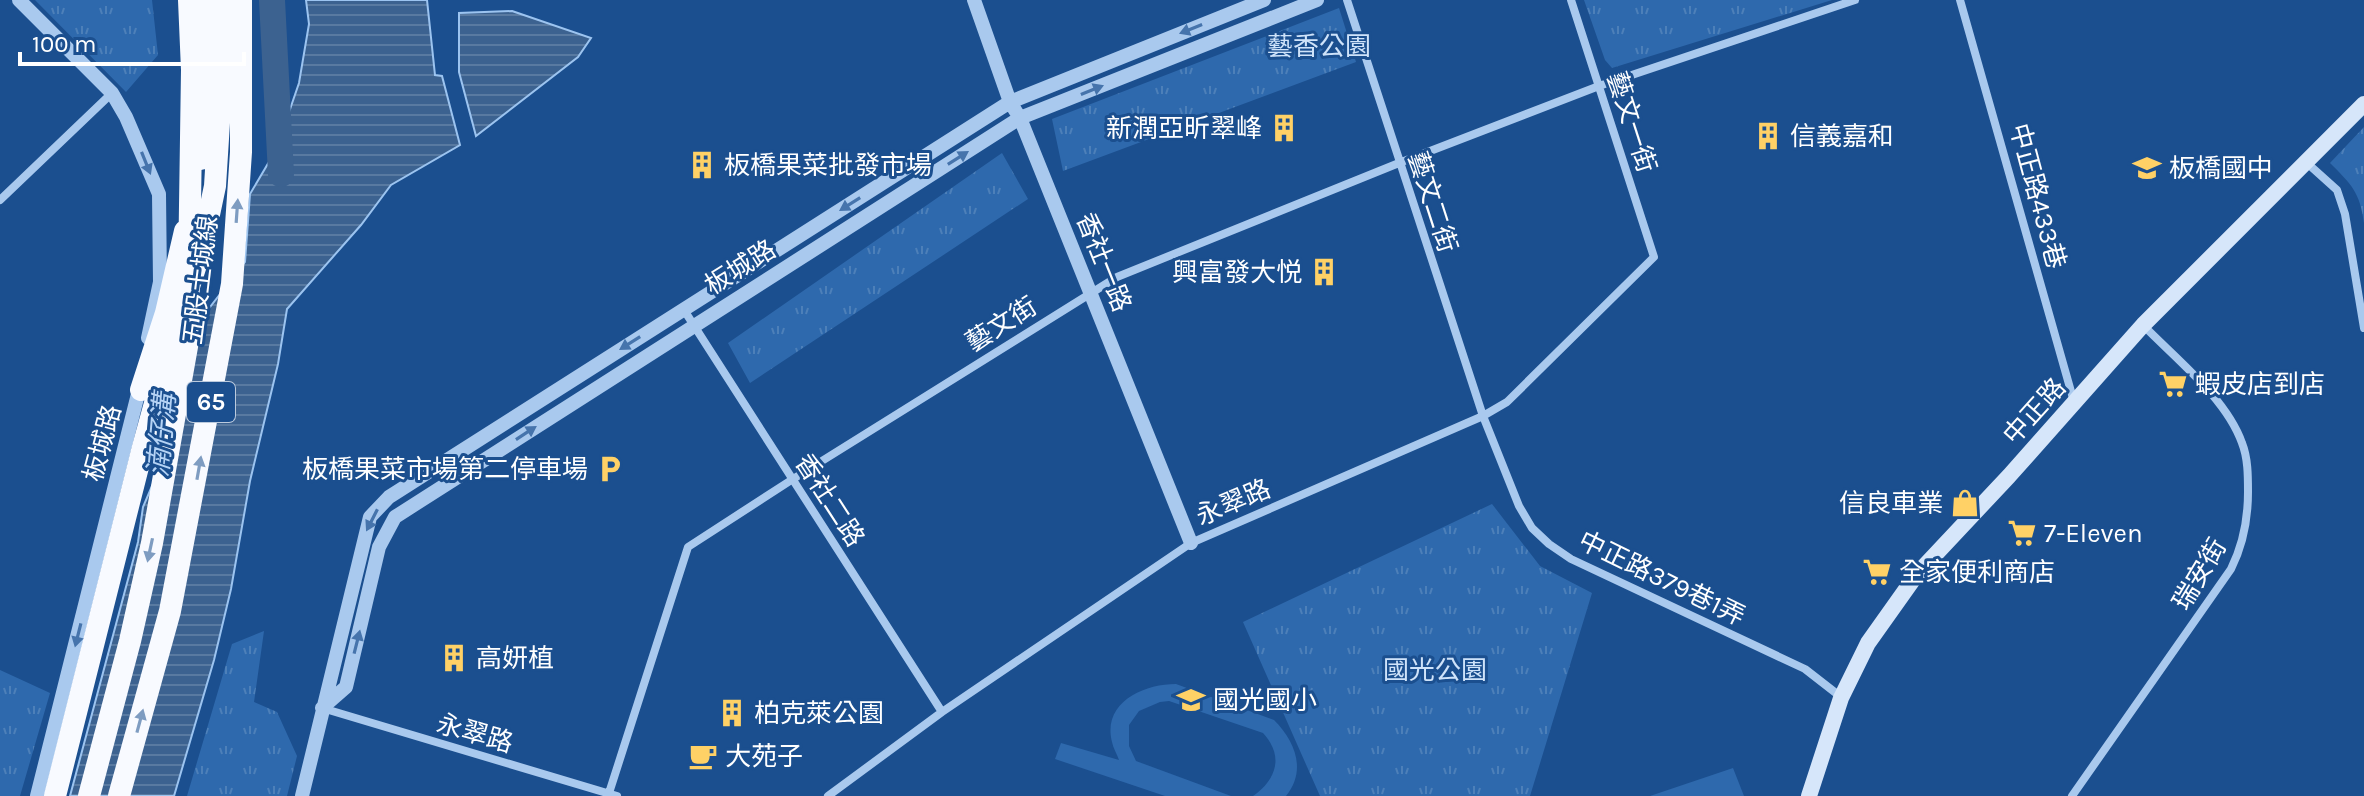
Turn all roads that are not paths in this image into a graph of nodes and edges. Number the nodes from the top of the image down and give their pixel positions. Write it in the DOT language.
graph roads {
  1 [pos="19,0"];
  2 [pos="189,0"];
  3 [pos="203,0"];
  4 [pos="221,0"];
  5 [pos="241,0"];
  6 [pos="974,0"];
  7 [pos="1264,0"];
  8 [pos="1317,0"];
  9 [pos="1347,0"];
  10 [pos="1571,0"];
  11 [pos="1855,0"];
  12 [pos="1960,0"];
  13 [pos="1599,86"];
  14 [pos="112,93"];
  15 [pos="1010,102"];
  16 [pos="2364,104"];
  17 [pos="1020,118"];
  18 [pos="1399,163"];
  19 [pos="2307,163"];
  20 [pos="208,178"];
  21 [pos="0,200"];
  22 [pos="1654,257"];
  23 [pos="1090,292"];
  24 [pos="684,310"];
  25 [pos="693,325"];
  26 [pos="2143,325"];
  27 [pos="2364,328"];
  28 [pos="141,390"];
  29 [pos="2074,402"];
  30 [pos="1483,416"];
  31 [pos="793,479"];
  32 [pos="1191,543"];
  33 [pos="1841,698"];
  34 [pos="322,708"];
  35 [pos="942,712"];
  36 [pos="613,795"];
  37 [pos="37,796"];
  38 [pos="55,796"];
  39 [pos="89,796"];
  40 [pos="119,796"];
  41 [pos="302,796"];
  42 [pos="828,796"];
  43 [pos="1809,796"];
  44 [pos="2072,796"];
  1 -- 14 [label="street, 板城路"];
  2 -- 39 [label="highway, 五股土城線 / 65, one-way, bridge"];
  3 -- 20 [label="highway"];
  4 -- 20 [label="highway"];
  40 -- 5 [label="highway, 五股土城線 / 65, one-way"];
  6 -- 15 [label="street, 香社一路"];
  7 -- 15 [label="street, 板城路, one-way"];
  17 -- 8 [label="street, 板城路, one-way"];
  9 -- 18 [label="street, 藝文二街"];
  10 -- 13 [label="street, 藝文一街"];
  11 -- 13 [label="street, 藝文街"];
  12 -- 29 [label="street, 中正路433巷"];
  13 -- 18 [label="street, 藝文街"];
  13 -- 22 [label="street, 藝文一街"];
  14 -- 21 [label="street"];
  14 -- 28 [label="street, 板城路, one-way"];
  15 -- 17 [label="street, 香社一路"];
  15 -- 24 [label="street, 板城路, one-way"];
  16 -- 19 [label="main road, 中正路"];
  17 -- 23 [label="street, 香社一路"];
  25 -- 17 [label="street, 板城路, one-way"];
  18 -- 23 [label="street, 藝文街"];
  18 -- 30 [label="street, 藝文二街"];
  19 -- 26 [label="main road, 中正路"];
  19 -- 27 [label="street"];
  20 -- 28 [label="highway"];
  20 -- 38 [label="highway"];
  22 -- 30 [label="street, 永翠路"];
  23 -- 31 [label="street, 藝文街"];
  23 -- 32 [label="street, 香社一路"];
  24 -- 25 [label="street, 香社二路"];
  24 -- 34 [label="street, 板城路, one-way"];
  25 -- 31 [label="street, 香社二路"];
  34 -- 25 [label="street, 板城路, one-way"];
  26 -- 29 [label="main road, 中正路"];
  26 -- 44 [label="street, 瑞安街"];
  28 -- 37 [label="street, 板城路, one-way"];
  29 -- 33 [label="main road, 中正路"];
  30 -- 32 [label="street, 永翠路"];
  30 -- 33 [label="street, 中正路379巷1弄"];
  31 -- 35 [label="street, 香社二路"];
  31 -- 36 [label="street, 藝文街"];
  32 -- 35 [label="street, 永翠路"];
  33 -- 43 [label="main road, 中正路"];
  34 -- 36 [label="street, 永翠路"];
  34 -- 41 [label="street, 板城路"];
  35 -- 42 [label="street, 永翠路"];
}
